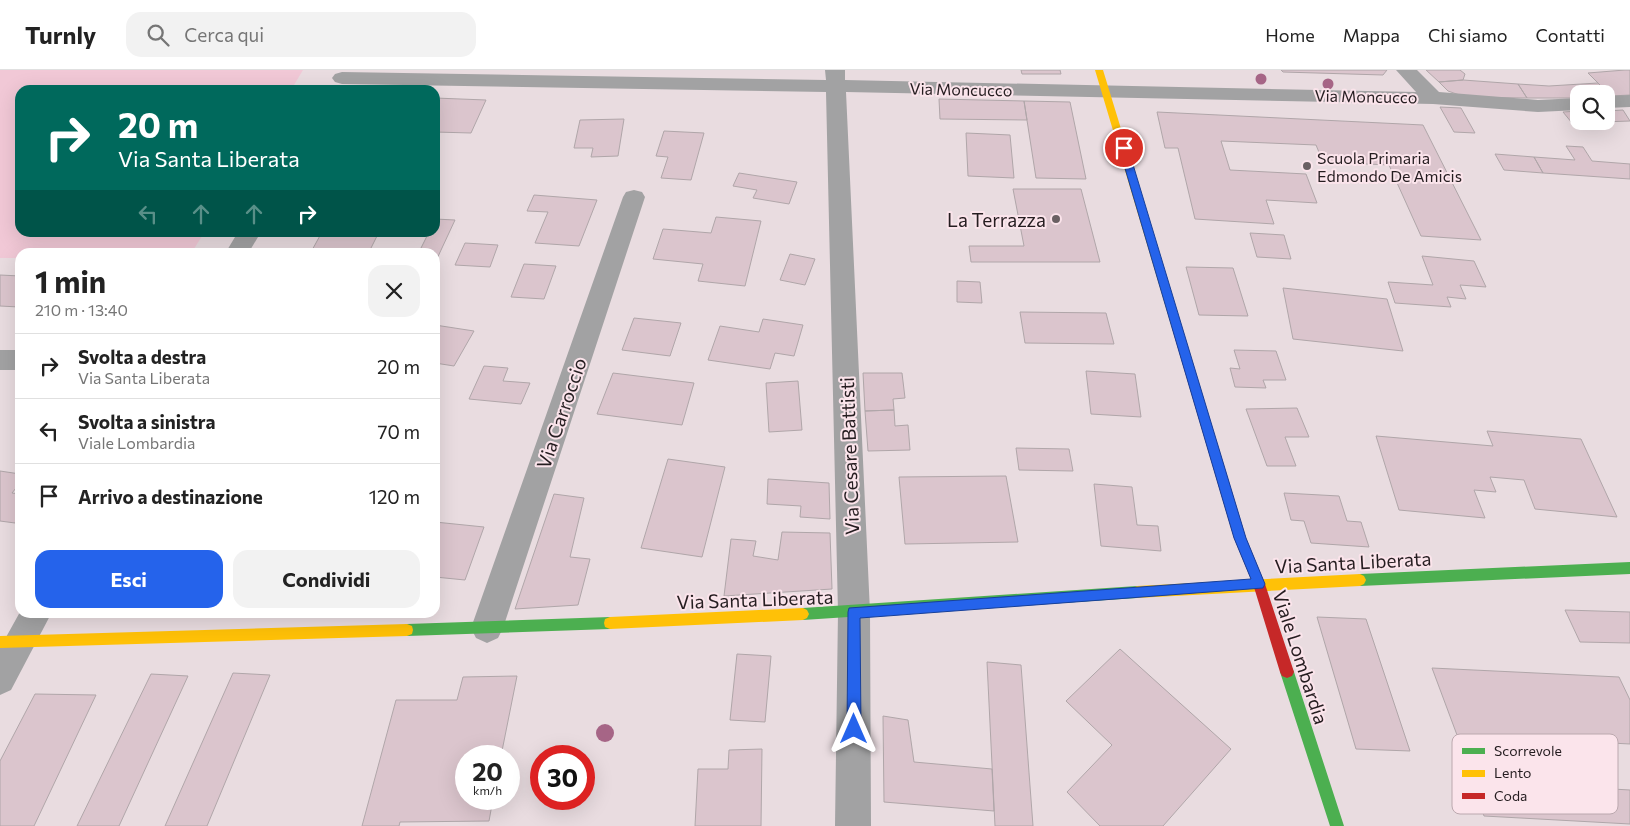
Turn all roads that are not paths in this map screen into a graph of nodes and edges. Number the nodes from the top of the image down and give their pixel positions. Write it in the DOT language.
graph roads {
  1 [pos="1099,70"];
  2 [pos="1406,70"];
  3 [pos="836,78"];
  4 [pos="341,79"];
  5 [pos="1105,90"];
  6 [pos="1433,98"];
  7 [pos="1630,101"];
  8 [pos="1615,102"];
  9 [pos="1570,104"];
  10 [pos="634,198"];
  11 [pos="247,237"];
  12 [pos="240,248"];
  13 [pos="0,360"];
  14 [pos="15,360"];
  15 [pos="1630,568"];
  16 [pos="1259,584"];
  17 [pos="854,612"];
  18 [pos="32,618"];
  19 [pos="487,628"];
  20 [pos="11,642"];
  21 [pos="0,679"];
  22 [pos="853,826"];
  23 [pos="1337,826"];
  1 -- 5 [label="street, Viale Lombardia"];
  2 -- 6 [label="street"];
  3 -- 4 [label="street, Via Moncucco"];
  3 -- 5 [label="street, Via Moncucco"];
  3 -- 17 [label="street, Via Cesare Battisti"];
  5 -- 6 [label="street, Via Moncucco"];
  5 -- 16 [label="street, Viale Lombardia"];
  6 -- 9 [label="street, Via Moncucco"];
  7 -- 8 [label="street"];
  10 -- 19 [label="street, Via Carroccio"];
  11 -- 12 [label="street"];
  13 -- 14 [label="street"];
  15 -- 16 [label="street, Via Santa Liberata"];
  16 -- 17 [label="street, Via Santa Liberata"];
  16 -- 23 [label="street, Viale Lombardia"];
  17 -- 19 [label="street, Via Santa Liberata"];
  17 -- 22 [label="street, Via Cesare Battisti"];
  18 -- 20 [label="street"];
  19 -- 20 [label="street, Via Santa Liberata"];
  20 -- 21 [label="street"];
}
